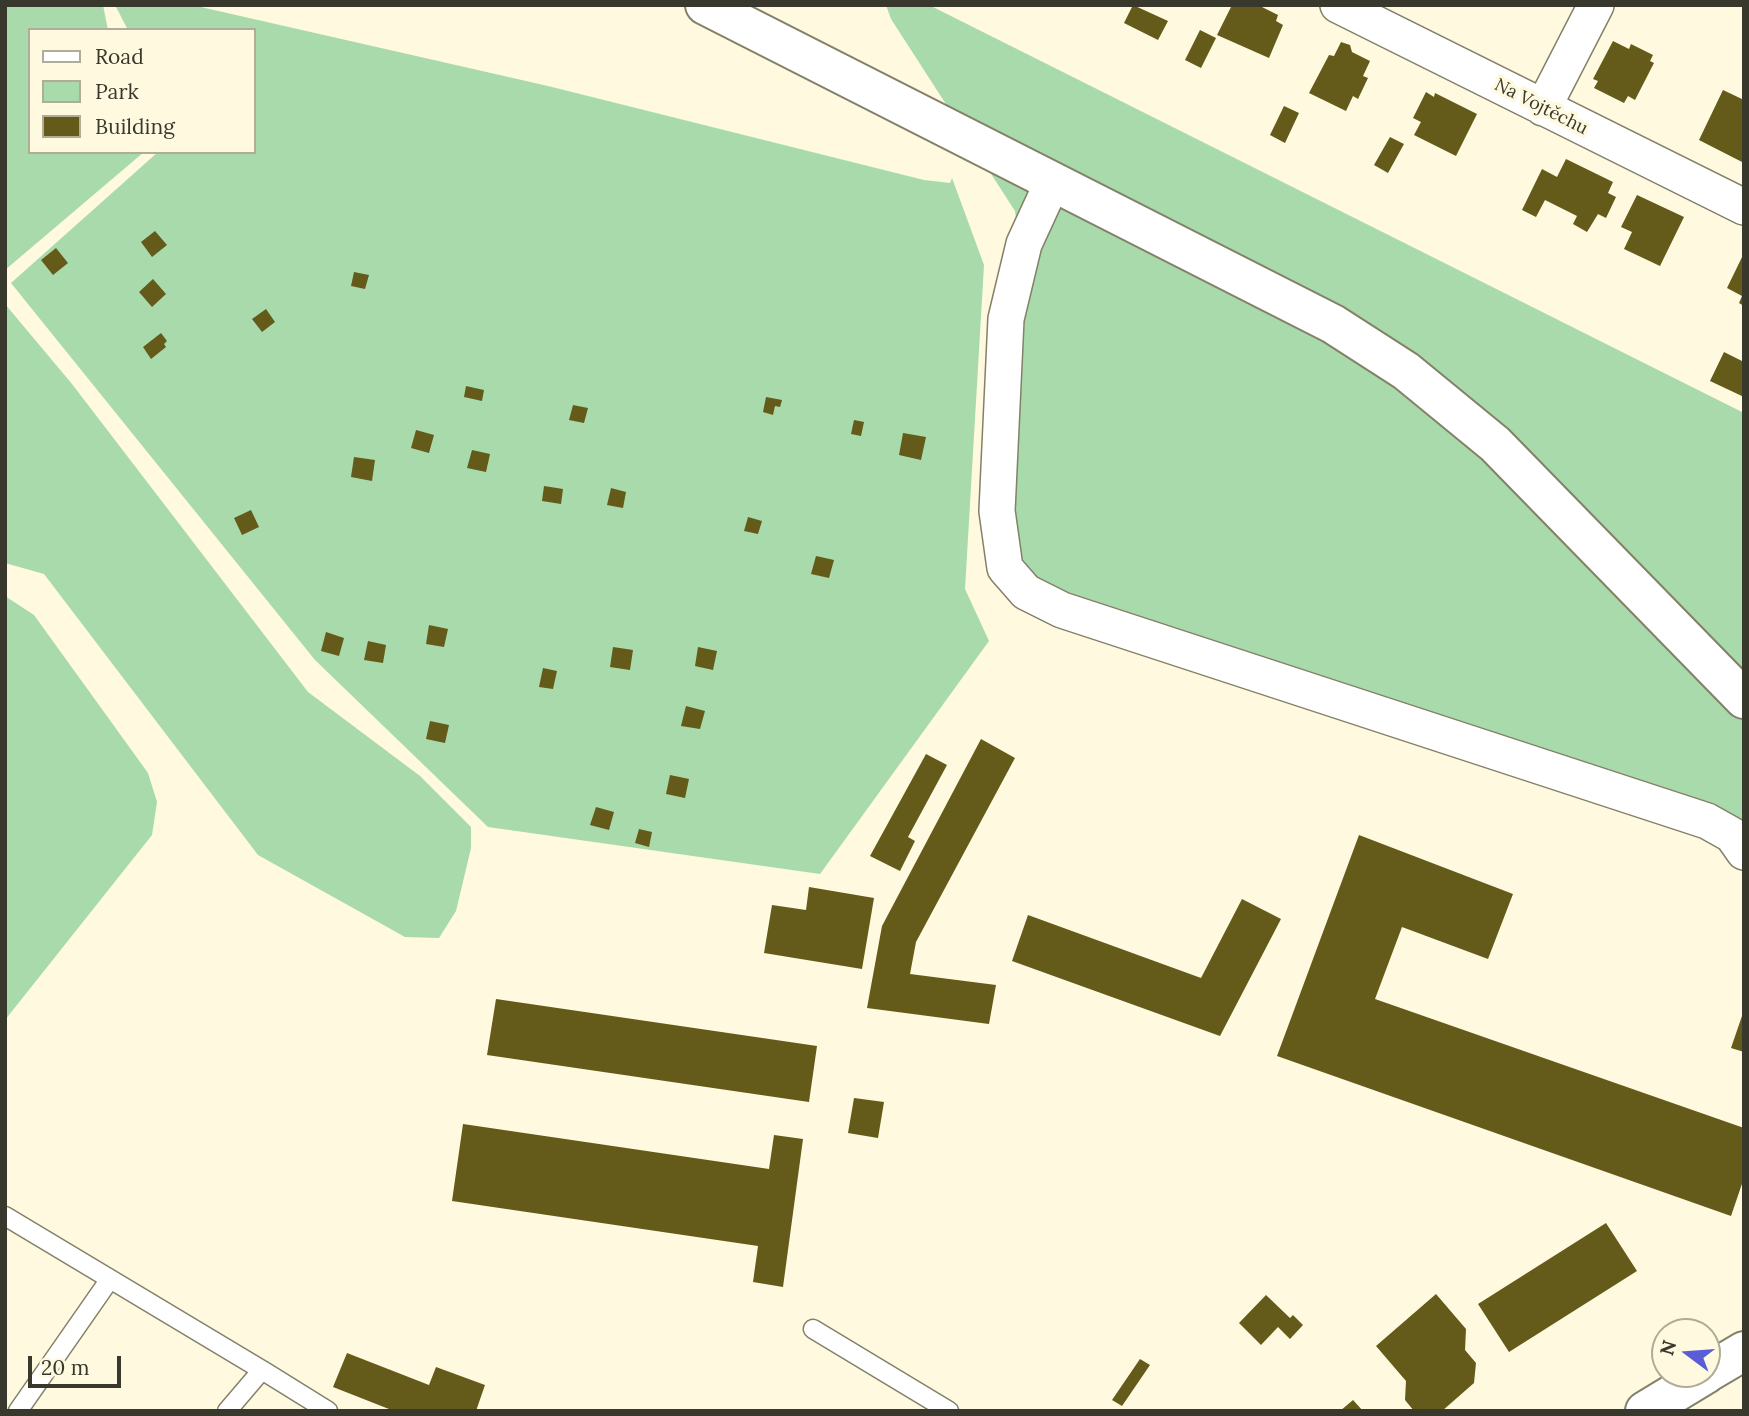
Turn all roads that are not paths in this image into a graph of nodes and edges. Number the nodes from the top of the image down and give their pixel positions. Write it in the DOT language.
graph roads {
  1 [pos="705,5"];
  2 [pos="1339,5"];
  3 [pos="1596,5"];
  4 [pos="1543,108"];
  5 [pos="1053,181"];
  6 [pos="1744,207"];
  7 [pos="1744,699"];
  8 [pos="1744,852"];
  9 [pos="5,1216"];
  10 [pos="110,1279"];
  11 [pos="813,1329"];
  12 [pos="1744,1351"];
  13 [pos="1721,1365"];
  14 [pos="262,1370"];
  15 [pos="1684,1388"];
  16 [pos="18,1411"];
  17 [pos="226,1411"];
  18 [pos="328,1411"];
  19 [pos="948,1411"];
  20 [pos="1645,1411"];
  1 -- 5 [label="main road"];
  2 -- 4 [label="street, Na Vojtěchu"];
  3 -- 4 [label="street"];
  4 -- 6 [label="street, Na Vojtěchu"];
  5 -- 7 [label="main road"];
  5 -- 8 [label="street"];
  9 -- 10 [label="lane"];
  10 -- 14 [label="lane"];
  10 -- 16 [label="lane"];
  11 -- 19 [label="lane"];
  12 -- 13 [label="main road"];
  14 -- 17 [label="lane"];
  14 -- 18 [label="lane"];
  15 -- 20 [label="main road"];
}
